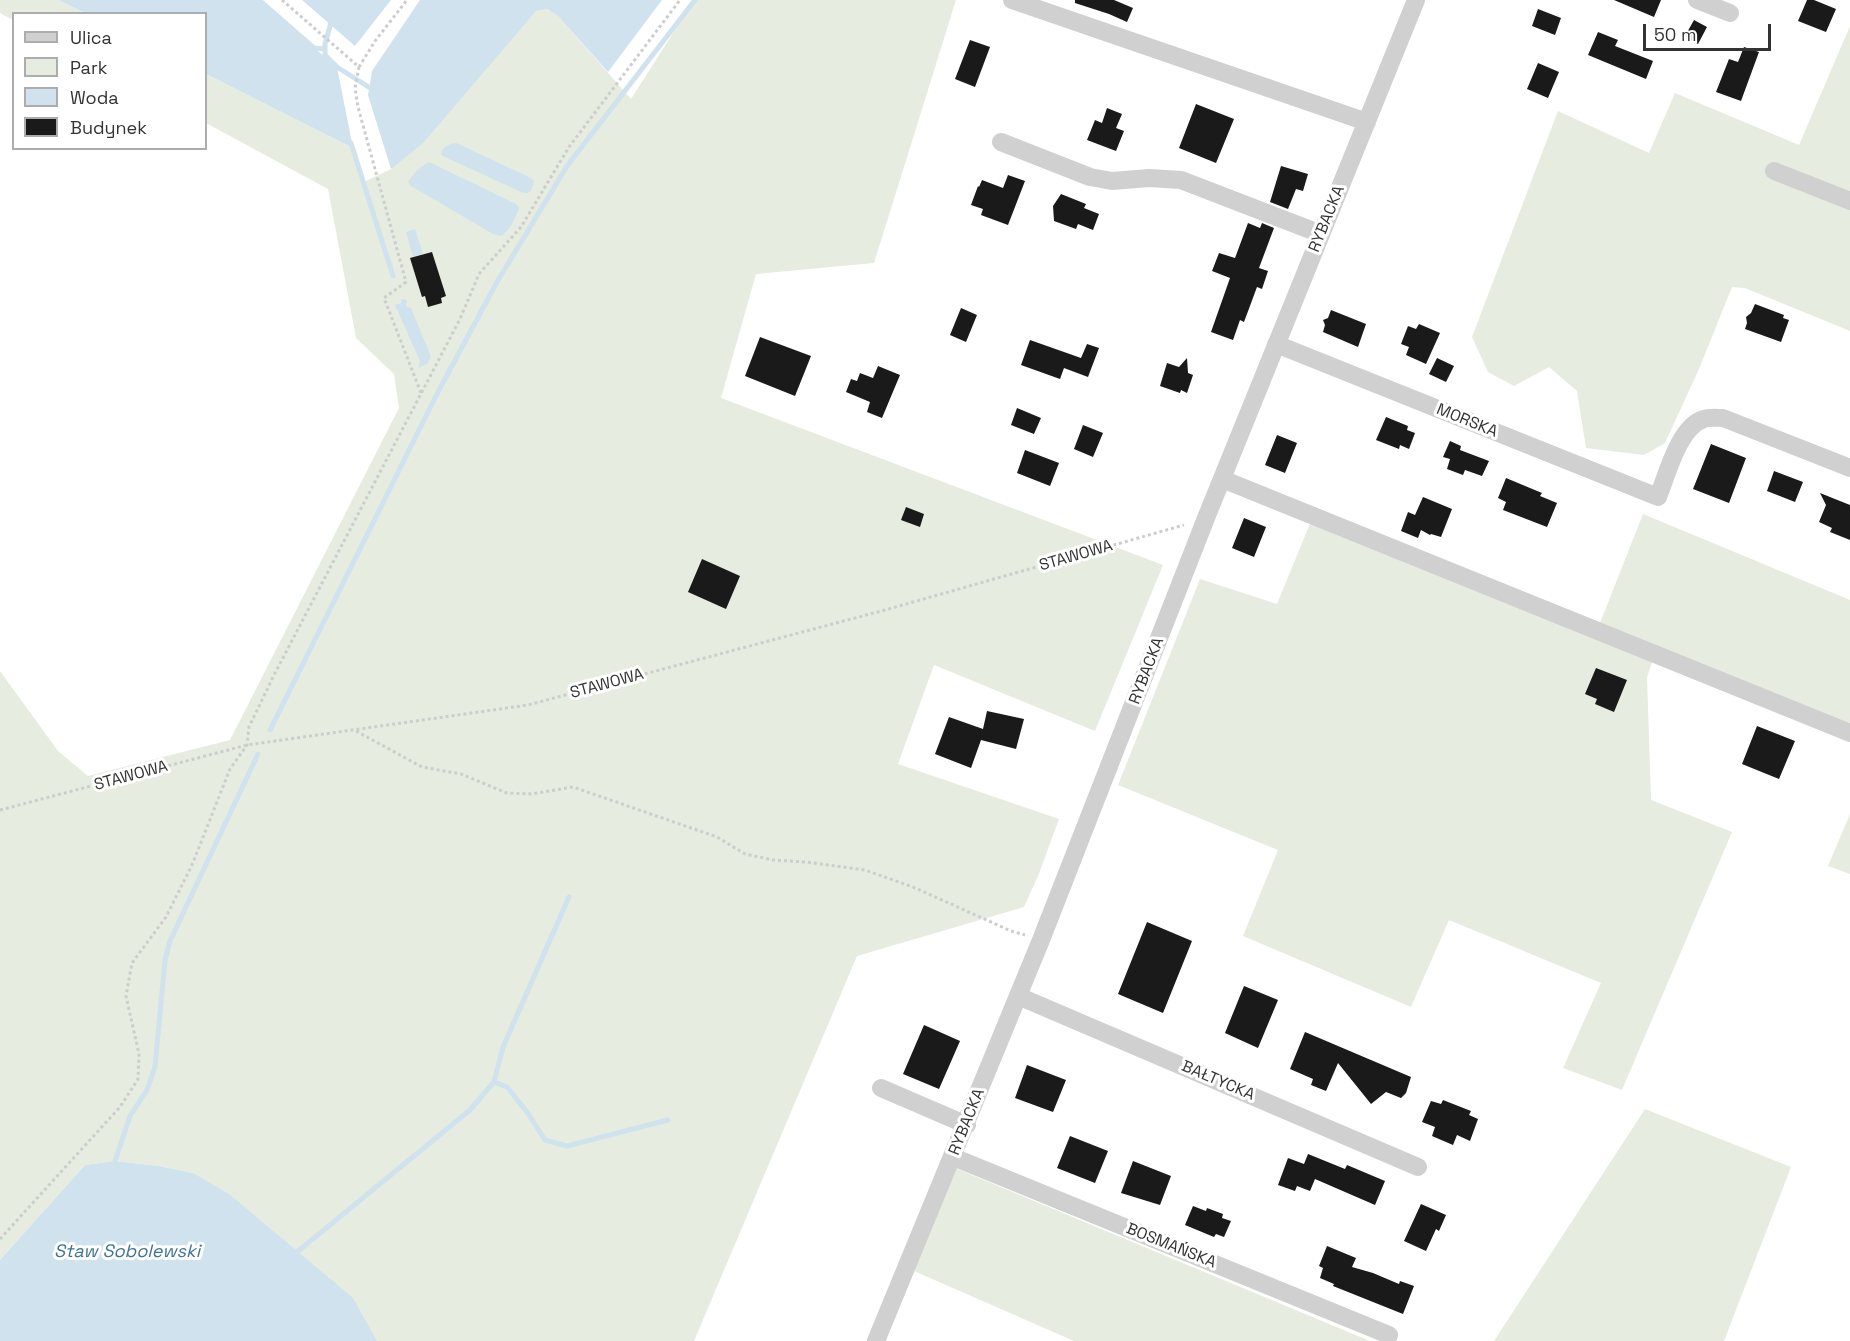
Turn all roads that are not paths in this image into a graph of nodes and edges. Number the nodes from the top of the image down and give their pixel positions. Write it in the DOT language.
graph roads {
  1 [pos="1012,0"];
  2 [pos="1416,0"];
  3 [pos="1697,0"];
  4 [pos="1731,13"];
  5 [pos="1367,122"];
  6 [pos="1001,142"];
  7 [pos="1773,171"];
  8 [pos="1850,201"];
  9 [pos="1321,234"];
  10 [pos="1276,344"];
  11 [pos="1850,468"];
  12 [pos="1222,479"];
  13 [pos="1850,733"];
  14 [pos="1018,996"];
  15 [pos="881,1088"];
  16 [pos="966,1125"];
  17 [pos="953,1158"];
  18 [pos="1418,1167"];
  19 [pos="1389,1335"];
  20 [pos="876,1341"];
  1 -- 5 [label="street"];
  2 -- 5 [label="street, RYBACKA"];
  3 -- 4 [label="street"];
  5 -- 9 [label="street, RYBACKA"];
  6 -- 9 [label="street"];
  7 -- 8 [label="street"];
  9 -- 10 [label="street, RYBACKA"];
  10 -- 11 [label="street, MORSKA"];
  10 -- 12 [label="street, RYBACKA"];
  12 -- 13 [label="street"];
  12 -- 14 [label="street, RYBACKA"];
  14 -- 16 [label="street, RYBACKA"];
  14 -- 18 [label="street, BAŁTYCKA"];
  15 -- 16 [label="street"];
  16 -- 17 [label="street, RYBACKA"];
  17 -- 19 [label="street, BOSMAŃSKA"];
  17 -- 20 [label="street, RYBACKA"];
}
